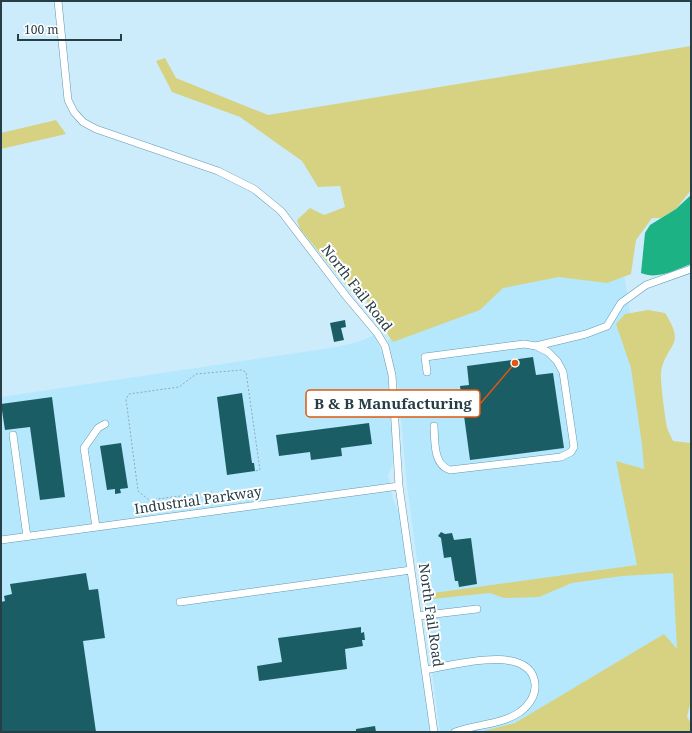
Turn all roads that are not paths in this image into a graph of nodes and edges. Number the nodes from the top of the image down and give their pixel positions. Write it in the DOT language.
graph roads {
  1 [pos="58,1"];
  2 [pos="691,269"];
  3 [pos="536,346"];
  4 [pos="427,372"];
  5 [pos="105,424"];
  6 [pos="434,426"];
  7 [pos="14,435"];
  8 [pos="399,486"];
  9 [pos="96,527"];
  10 [pos="27,536"];
  11 [pos="1,540"];
  12 [pos="411,570"];
  13 [pos="180,602"];
  14 [pos="476,609"];
  15 [pos="418,616"];
  16 [pos="425,670"];
  17 [pos="434,732"];
  18 [pos="455,732"];
  1 -- 8 [label="street, North Fail Road"];
  2 -- 3 [label="street"];
  3 -- 4 [label="street"];
  3 -- 6 [label="street"];
  5 -- 9 [label="street"];
  7 -- 10 [label="street"];
  8 -- 9 [label="street, Industrial Parkway"];
  8 -- 12 [label="street, North Fail Road"];
  9 -- 10 [label="street, Industrial Parkway"];
  10 -- 11 [label="street, Industrial Parkway"];
  12 -- 13 [label="street"];
  12 -- 15 [label="street, North Fail Road"];
  14 -- 15 [label="street"];
  15 -- 16 [label="street, North Fail Road"];
  16 -- 17 [label="street, North Fail Road"];
  16 -- 18 [label="street"];
}
